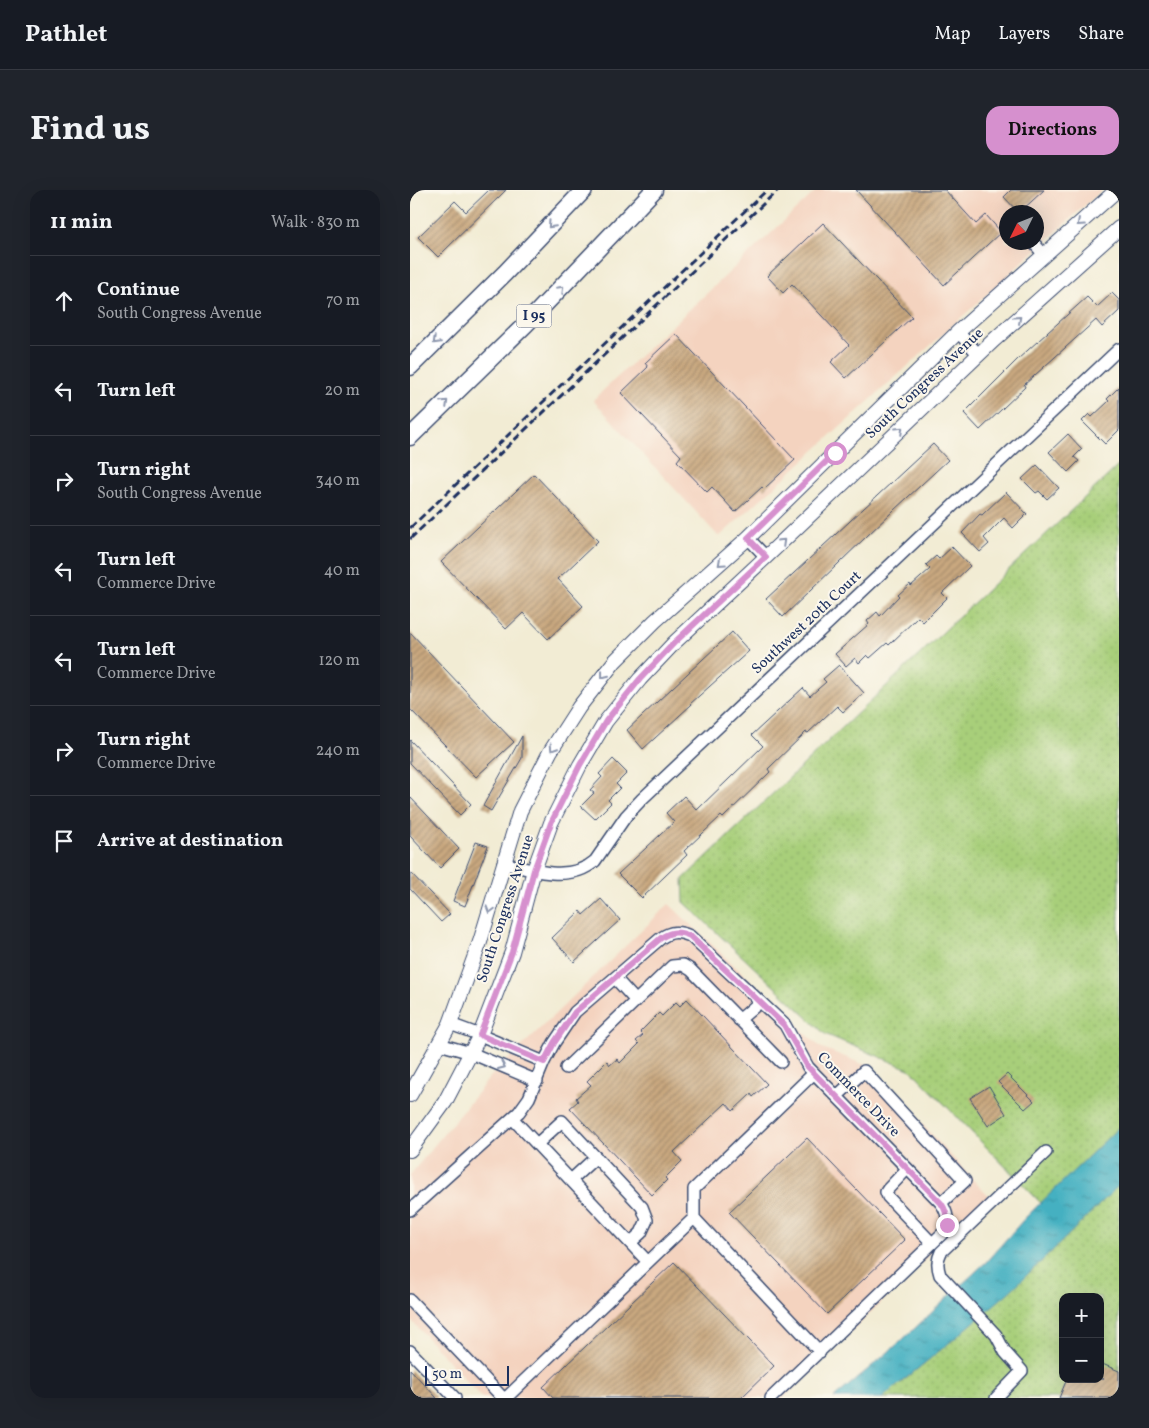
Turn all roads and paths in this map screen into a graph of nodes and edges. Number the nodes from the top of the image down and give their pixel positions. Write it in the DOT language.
graph roads {
  1 [pos="584,190"];
  2 [pos="654,190"];
  3 [pos="1117,190"];
  4 [pos="1119,228"];
  5 [pos="1040,250"];
  6 [pos="1044,255"];
  7 [pos="958,332"];
  8 [pos="1119,349"];
  9 [pos="979,355"];
  10 [pos="410,366"];
  11 [pos="410,437"];
  12 [pos="748,538"];
  13 [pos="766,557"];
  14 [pos="503,863"];
  15 [pos="534,870"];
  16 [pos="615,978"];
  17 [pos="636,1001"];
  18 [pos="760,1002"];
  19 [pos="739,1020"];
  20 [pos="450,1024"];
  21 [pos="480,1035"];
  22 [pos="440,1044"];
  23 [pos="471,1053"];
  24 [pos="544,1062"];
  25 [pos="780,1062"];
  26 [pos="566,1068"];
  27 [pos="814,1073"];
  28 [pos="537,1081"];
  29 [pos="410,1095"];
  30 [pos="837,1096"];
  31 [pos="513,1118"];
  32 [pos="537,1144"];
  33 [pos="410,1150"];
  34 [pos="1046,1152"];
  35 [pos="596,1157"];
  36 [pos="907,1169"];
  37 [pos="571,1180"];
  38 [pos="941,1203"];
  39 [pos="410,1210"];
  40 [pos="694,1218"];
  41 [pos="630,1243"];
  42 [pos="932,1243"];
  43 [pos="648,1262"];
  44 [pos="410,1300"];
  45 [pos="410,1351"];
  46 [pos="820,1352"];
  47 [pos="455,1398"];
  48 [pos="504,1398"];
  49 [pos="770,1398"];
  50 [pos="996,1398"];
  1 -- 10 [label="highway, one-way"];
  11 -- 2 [label="highway, I 95, one-way"];
  3 -- 6 [label="main road, South Congress Avenue, one-way"];
  9 -- 4 [label="main road, South Congress Avenue, one-way"];
  5 -- 6 [label="street"];
  6 -- 7 [label="main road, South Congress Avenue"];
  7 -- 9 [label="street"];
  7 -- 12 [label="main road, South Congress Avenue"];
  8 -- 15 [label="street, Southwest 20th Court"];
  13 -- 9 [label="main road, South Congress Avenue, one-way"];
  12 -- 13 [label="street"];
  12 -- 14 [label="main road, South Congress Avenue, one-way"];
  13 -- 15 [label="main road, South Congress Avenue"];
  14 -- 15 [label="street, Southwest 20th Court"];
  14 -- 20 [label="main road, South Congress Avenue, one-way"];
  15 -- 21 [label="main road, South Congress Avenue"];
  16 -- 17 [label="street"];
  16 -- 18 [label="street, Commerce Drive"];
  16 -- 24 [label="street, Commerce Drive"];
  17 -- 19 [label="street"];
  17 -- 26 [label="street"];
  18 -- 19 [label="street"];
  18 -- 27 [label="street, Commerce Drive"];
  19 -- 25 [label="street"];
  20 -- 21 [label="street"];
  20 -- 22 [label="main road, South Congress Avenue"];
  21 -- 23 [label="main road, South Congress Avenue"];
  21 -- 24 [label="street"];
  22 -- 23 [label="street"];
  22 -- 29 [label="main road, South Congress Avenue"];
  23 -- 28 [label="street, one-way"];
  23 -- 33 [label="main road, South Congress Avenue"];
  24 -- 28 [label="street, Commerce Drive"];
  27 -- 30 [label="street, Commerce Drive"];
  27 -- 40 [label="street"];
  28 -- 31 [label="street, Commerce Drive"];
  30 -- 36 [label="street, Commerce Drive"];
  30 -- 38 [label="street"];
  31 -- 32 [label="street"];
  31 -- 39 [label="street, Commerce Drive"];
  32 -- 35 [label="street"];
  32 -- 37 [label="street"];
  34 -- 50 [label="street"];
  35 -- 37 [label="street"];
  35 -- 41 [label="street"];
  36 -- 38 [label="street, Commerce Drive"];
  36 -- 42 [label="street"];
  37 -- 41 [label="street"];
  38 -- 42 [label="street"];
  40 -- 43 [label="street"];
  40 -- 46 [label="street"];
  41 -- 43 [label="street"];
  42 -- 46 [label="street"];
  43 -- 48 [label="street"];
  44 -- 48 [label="street"];
  45 -- 47 [label="street"];
  46 -- 49 [label="street"];
}
